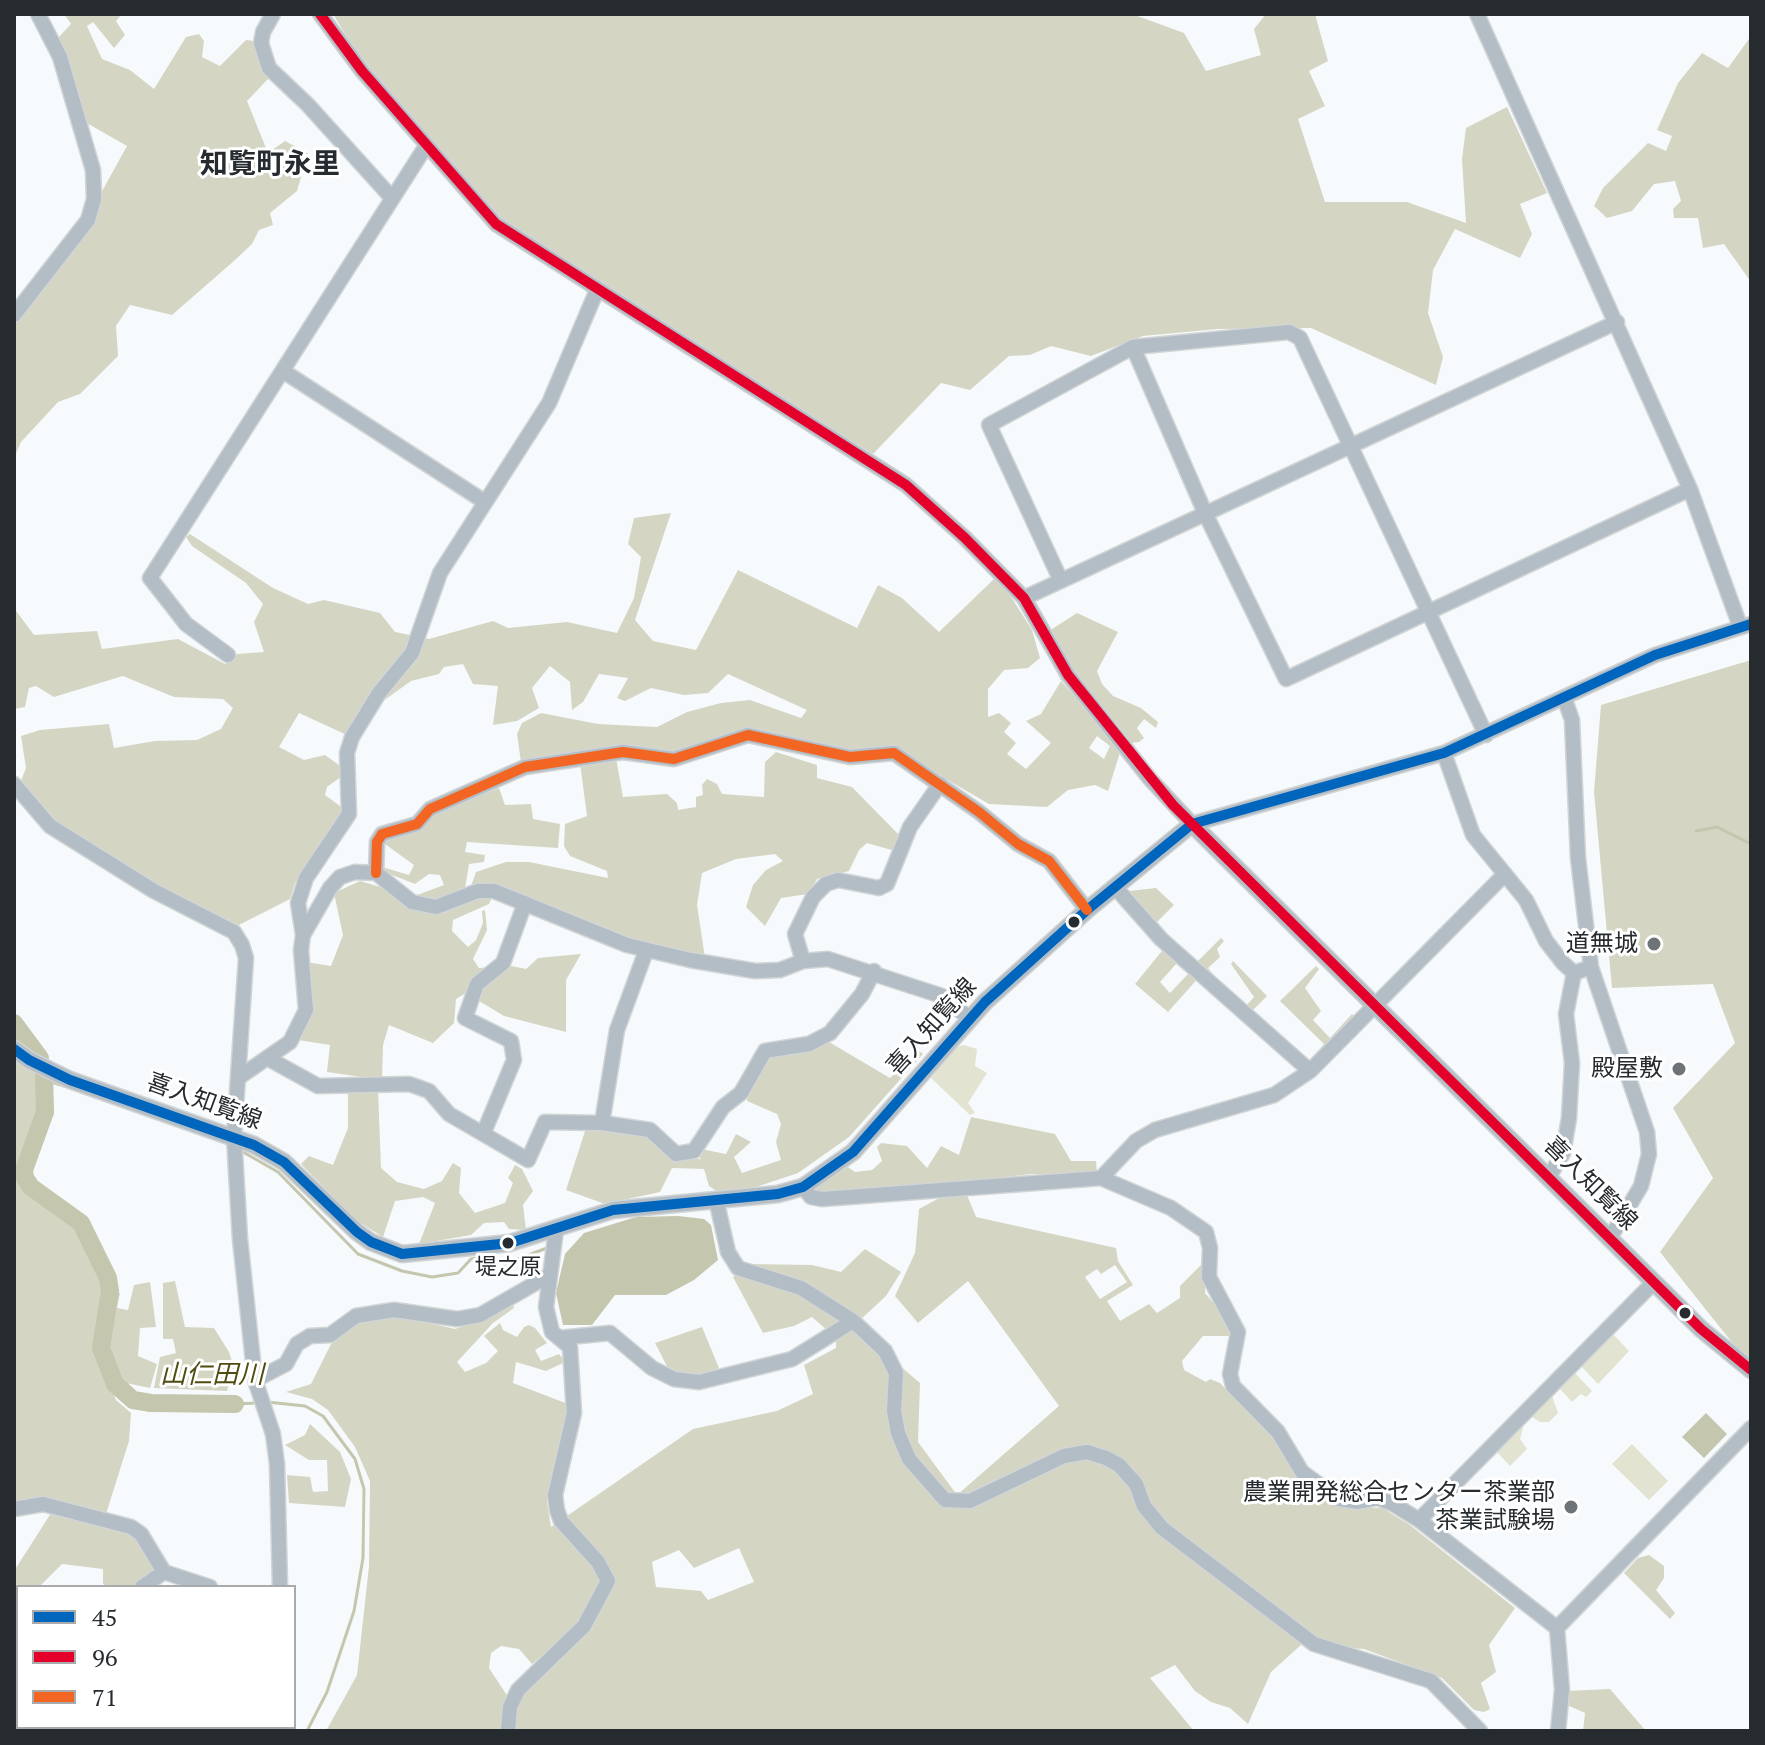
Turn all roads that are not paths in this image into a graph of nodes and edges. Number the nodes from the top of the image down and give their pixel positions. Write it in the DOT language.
graph roads {
  1 [pos="38,14"];
  2 [pos="273,14"];
  3 [pos="320,14"];
  4 [pos="1477,14"];
  5 [pos="426,146"];
  6 [pos="392,198"];
  7 [pos="597,290"];
  8 [pos="14,315"];
  9 [pos="1617,322"];
  10 [pos="1133,347"];
  11 [pos="283,371"];
  12 [pos="1350,445"];
  13 [pos="1690,489"];
  14 [pos="485,502"];
  15 [pos="1205,513"];
  16 [pos="1061,581"];
  17 [pos="1024,598"];
  18 [pos="1429,613"];
  19 [pos="1746,625"];
  20 [pos="228,655"];
  21 [pos="1564,697"];
  22 [pos="1486,735"];
  23 [pos="1444,753"];
  24 [pos="14,784"];
  25 [pos="940,784"];
  26 [pos="1192,824"];
  27 [pos="376,873"];
  28 [pos="1505,874"];
  29 [pos="1115,887"];
  30 [pos="525,903"];
  31 [pos="1087,910"];
  32 [pos="303,935"];
  33 [pos="646,951"];
  34 [pos="803,961"];
  35 [pos="1591,967"];
  36 [pos="874,971"];
  37 [pos="1574,973"];
  38 [pos="1375,1004"];
  39 [pos="969,1018"];
  40 [pos="14,1049"];
  41 [pos="269,1059"];
  42 [pos="1310,1071"];
  43 [pos="238,1078"];
  44 [pos="602,1123"];
  45 [pos="484,1132"];
  46 [pos="234,1136"];
  47 [pos="1549,1177"];
  48 [pos="1101,1178"];
  49 [pos="803,1187"];
  50 [pos="716,1199"];
  51 [pos="556,1230"];
  52 [pos="1610,1238"];
  53 [pos="548,1276"];
  54 [pos="1654,1282"];
  55 [pos="853,1321"];
  56 [pos="559,1338"];
  57 [pos="1751,1370"];
  58 [pos="255,1380"];
  59 [pos="1751,1428"];
  60 [pos="14,1509"];
  61 [pos="1419,1520"];
  62 [pos="164,1572"];
  63 [pos="145,1585"];
  64 [pos="204,1585"];
  65 [pos="280,1585"];
  66 [pos="1557,1628"];
  67 [pos="508,1731"];
  68 [pos="1480,1731"];
  69 [pos="1558,1731"];
  1 -- 8 [label="street"];
  2 -- 6 [label="street"];
  3 -- 5 [label="street"];
  4 -- 9 [label="street"];
  5 -- 6 [label="street"];
  5 -- 7 [label="street"];
  6 -- 11 [label="street"];
  7 -- 14 [label="street"];
  7 -- 17 [label="street"];
  9 -- 12 [label="street"];
  9 -- 13 [label="street"];
  10 -- 12 [label="street"];
  10 -- 15 [label="street"];
  10 -- 16 [label="street"];
  11 -- 14 [label="street"];
  11 -- 20 [label="street"];
  12 -- 15 [label="street"];
  12 -- 18 [label="street"];
  13 -- 18 [label="street"];
  13 -- 19 [label="street"];
  14 -- 32 [label="street"];
  15 -- 16 [label="street"];
  15 -- 18 [label="street"];
  16 -- 17 [label="street"];
  17 -- 26 [label="street"];
  18 -- 22 [label="street"];
  19 -- 21 [label="street"];
  21 -- 22 [label="street"];
  21 -- 35 [label="street"];
  22 -- 23 [label="street"];
  23 -- 26 [label="street"];
  23 -- 28 [label="street"];
  24 -- 43 [label="street"];
  25 -- 27 [label="street"];
  25 -- 31 [label="street"];
  25 -- 34 [label="street"];
  26 -- 29 [label="main road, 喜入知覧線"];
  26 -- 38 [label="main road, 喜入知覧線"];
  27 -- 30 [label="street"];
  27 -- 32 [label="street"];
  28 -- 37 [label="street"];
  28 -- 38 [label="street"];
  29 -- 31 [label="main road, 喜入知覧線"];
  29 -- 42 [label="street"];
  30 -- 33 [label="street"];
  30 -- 45 [label="street"];
  31 -- 39 [label="main road, 喜入知覧線"];
  32 -- 41 [label="street"];
  33 -- 34 [label="street"];
  33 -- 44 [label="street"];
  34 -- 36 [label="street"];
  35 -- 37 [label="street"];
  35 -- 52 [label="street"];
  36 -- 39 [label="street"];
  36 -- 44 [label="street"];
  37 -- 47 [label="street"];
  38 -- 42 [label="street"];
  38 -- 47 [label="main road, 喜入知覧線"];
  39 -- 49 [label="main road, 喜入知覧線"];
  40 -- 46 [label="main road, 喜入知覧線"];
  41 -- 43 [label="street"];
  41 -- 45 [label="street"];
  42 -- 48 [label="street"];
  43 -- 46 [label="street"];
  44 -- 45 [label="street"];
  46 -- 51 [label="main road, 喜入知覧線"];
  46 -- 58 [label="street"];
  47 -- 52 [label="main road, 喜入知覧線"];
  48 -- 49 [label="street"];
  48 -- 61 [label="street"];
  49 -- 50 [label="main road, 喜入知覧線"];
  50 -- 51 [label="main road, 喜入知覧線"];
  50 -- 55 [label="street"];
  51 -- 53 [label="street"];
  52 -- 54 [label="main road, 喜入知覧線"];
  53 -- 56 [label="street"];
  53 -- 58 [label="street"];
  54 -- 57 [label="main road, 喜入知覧線"];
  54 -- 61 [label="street"];
  55 -- 56 [label="street"];
  55 -- 68 [label="street"];
  56 -- 67 [label="street"];
  58 -- 65 [label="street"];
  59 -- 66 [label="street"];
  60 -- 62 [label="street"];
  61 -- 66 [label="street"];
  62 -- 63 [label="street"];
  62 -- 64 [label="street"];
  66 -- 69 [label="street"];
}
